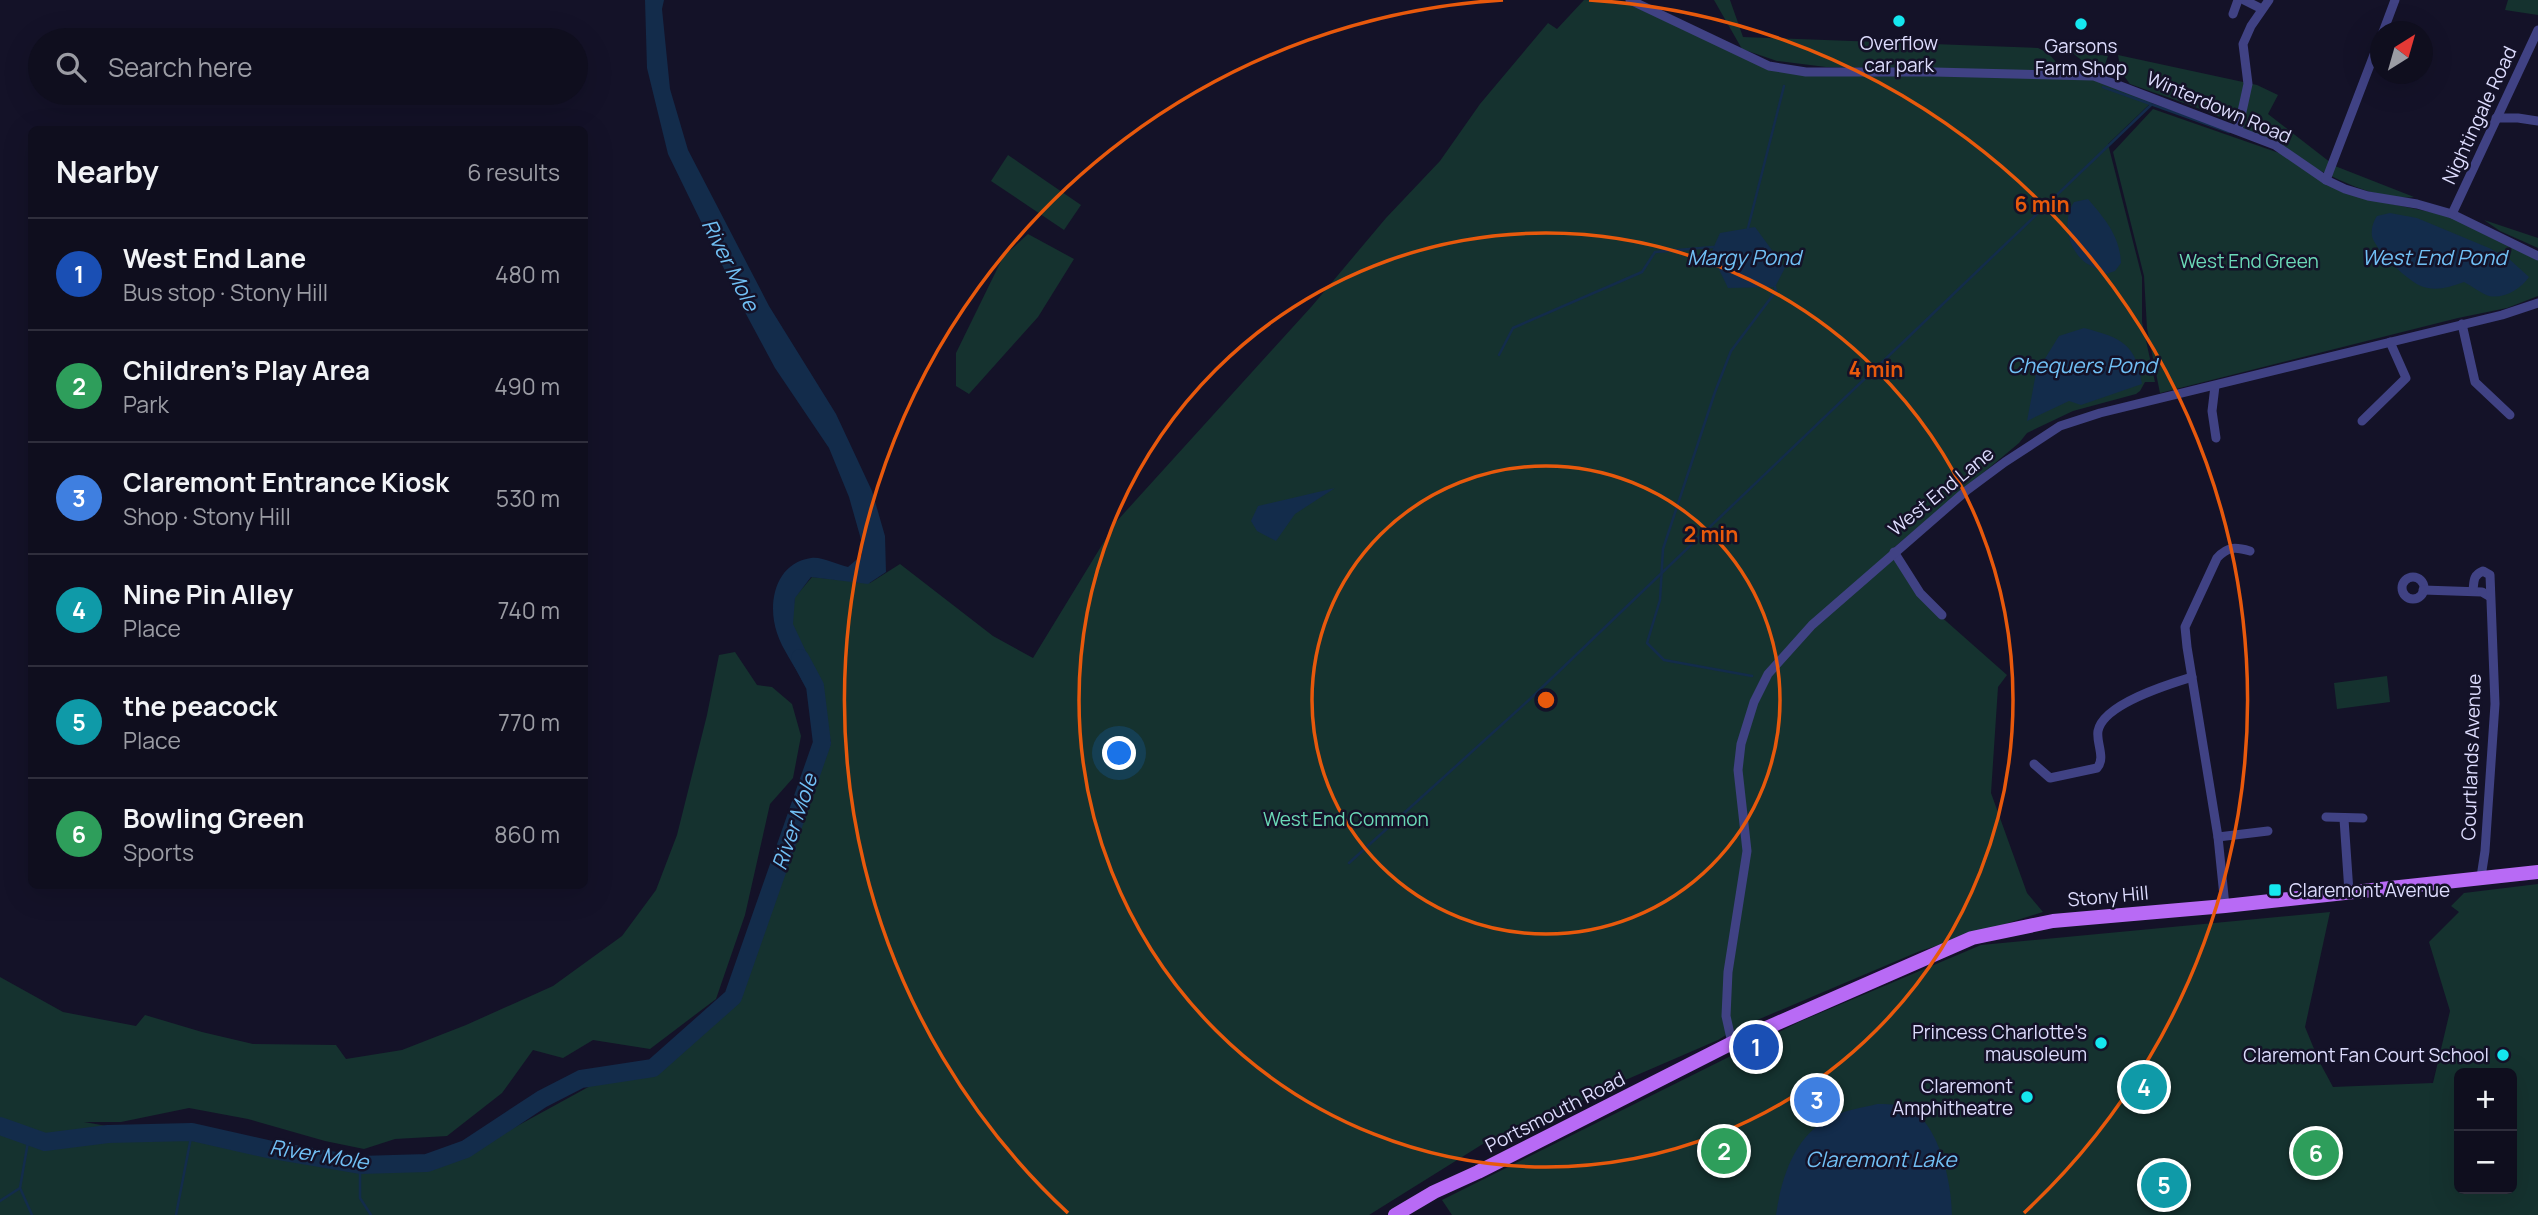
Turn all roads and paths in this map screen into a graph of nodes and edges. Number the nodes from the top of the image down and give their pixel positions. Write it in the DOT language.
graph roads {
  1 [pos="1630,0"];
  2 [pos="2238,0"];
  3 [pos="2244,0"];
  4 [pos="2269,0"];
  5 [pos="2395,0"];
  6 [pos="2262,9"];
  7 [pos="2233,14"];
  8 [pos="2387,21"];
  9 [pos="2538,30"];
  10 [pos="2370,67"];
  11 [pos="2496,118"];
  12 [pos="2538,121"];
  13 [pos="2238,130"];
  14 [pos="2326,180"];
  15 [pos="2452,214"];
  16 [pos="2538,256"];
  17 [pos="2538,303"];
  18 [pos="2462,324"];
  19 [pos="2390,342"];
  20 [pos="2215,386"];
  21 [pos="2510,415"];
  22 [pos="2362,421"];
  23 [pos="2216,438"];
  24 [pos="2250,551"];
  25 [pos="1894,552"];
  26 [pos="2423,590"];
  27 [pos="2473,591"];
  28 [pos="2489,596"];
  29 [pos="1942,615"];
  30 [pos="2192,677"];
  31 [pos="2034,764"];
  32 [pos="2326,817"];
  33 [pos="2363,818"];
  34 [pos="2344,819"];
  35 [pos="2268,831"];
  36 [pos="2218,837"];
  37 [pos="2538,872"];
  38 [pos="2481,877"];
  39 [pos="2349,892"];
  40 [pos="2225,906"];
  41 [pos="1732,1042"];
  42 [pos="1395,1215"];
  1 -- 13 [label="street, Winterdown Road"];
  2 -- 7 [label="street"];
  3 -- 6 [label="street"];
  4 -- 6 [label="street"];
  5 -- 8 [label="street"];
  6 -- 13 [label="street"];
  9 -- 11 [label="street, Nightingale Road"];
  10 -- 14 [label="street"];
  11 -- 12 [label="street"];
  11 -- 15 [label="street, Nightingale Road"];
  13 -- 14 [label="street, Winterdown Road"];
  14 -- 15 [label="street, Winterdown Road"];
  15 -- 16 [label="street, Winterdown Road"];
  17 -- 18 [label="street, West End Lane"];
  18 -- 19 [label="street, West End Lane"];
  18 -- 21 [label="street"];
  19 -- 20 [label="street, West End Lane"];
  19 -- 22 [label="street"];
  20 -- 23 [label="street"];
  20 -- 25 [label="street, West End Lane"];
  24 -- 30 [label="street"];
  25 -- 29 [label="street"];
  25 -- 41 [label="street, West End Lane"];
  26 -- 27 [label="street"];
  27 -- 28 [label="street"];
  27 -- 28 [label="street, Courtlands Avenue"];
  28 -- 38 [label="street, Courtlands Avenue"];
  30 -- 31 [label="street"];
  30 -- 36 [label="street"];
  32 -- 34 [label="street"];
  33 -- 34 [label="street"];
  34 -- 39 [label="street"];
  35 -- 36 [label="street"];
  36 -- 40 [label="street"];
  37 -- 38 [label="main road, Stony Hill"];
  38 -- 39 [label="main road, Stony Hill"];
  39 -- 40 [label="main road, Stony Hill"];
  40 -- 41 [label="main road, Stony Hill"];
  41 -- 42 [label="main road, Portsmouth Road"];
}
